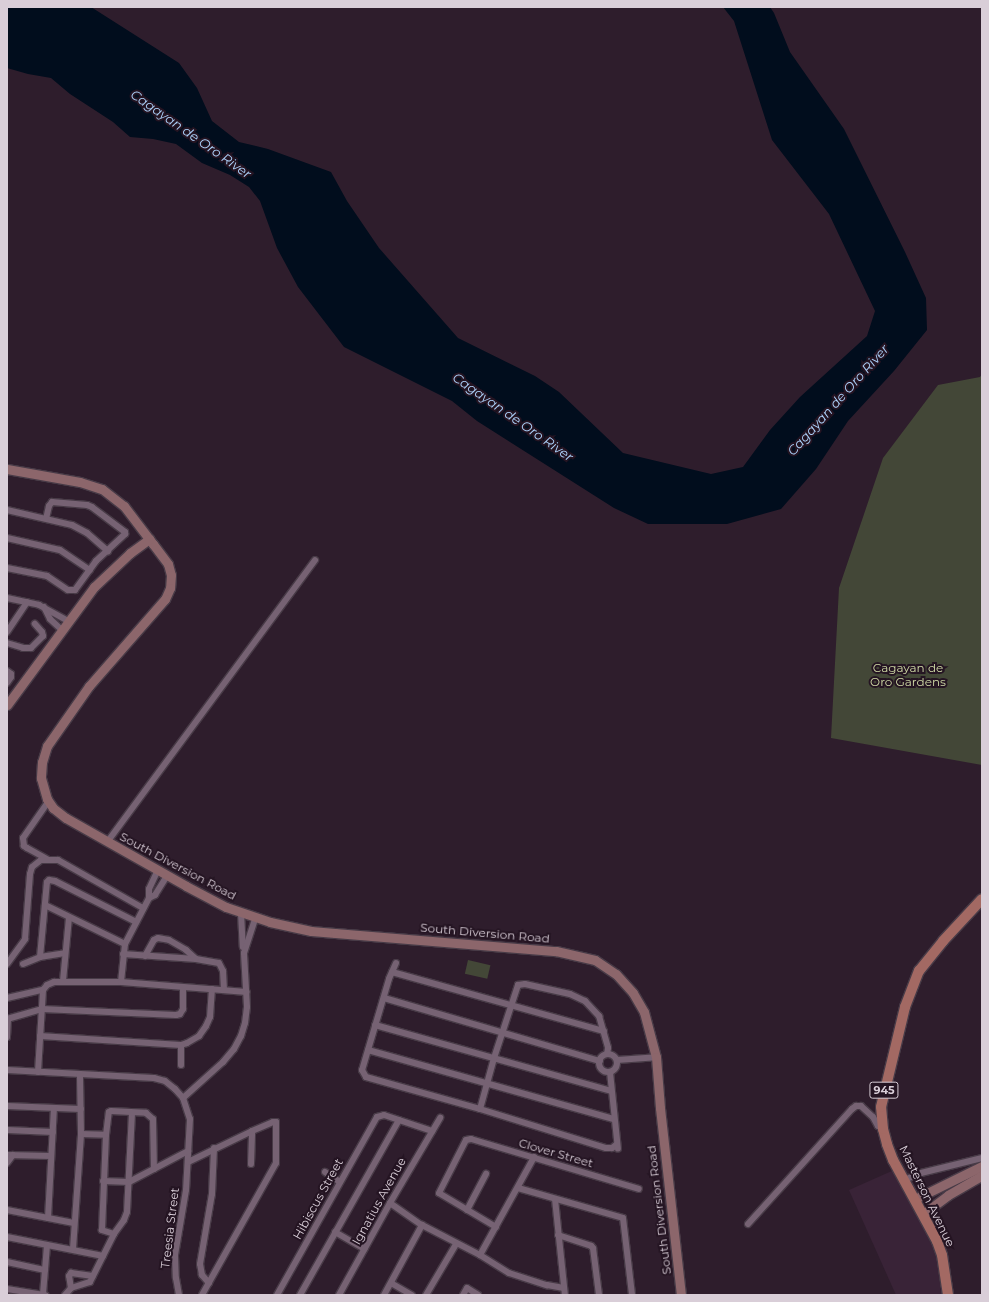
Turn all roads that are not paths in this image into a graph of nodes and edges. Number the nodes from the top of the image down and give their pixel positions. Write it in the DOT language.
graph roads {
  1 [pos="7,469"];
  2 [pos="7,510"];
  3 [pos="46,519"];
  4 [pos="7,538"];
  5 [pos="149,539"];
  6 [pos="108,551"];
  7 [pos="315,560"];
  8 [pos="7,568"];
  9 [pos="90,570"];
  10 [pos="7,598"];
  11 [pos="27,602"];
  12 [pos="44,608"];
  13 [pos="68,620"];
  14 [pos="35,624"];
  15 [pos="62,630"];
  16 [pos="7,632"];
  17 [pos="7,643"];
  18 [pos="7,671"];
  19 [pos="7,683"];
  20 [pos="7,704"];
  21 [pos="48,802"];
  22 [pos="108,841"];
  23 [pos="46,859"];
  24 [pos="158,870"];
  25 [pos="167,876"];
  26 [pos="149,898"];
  27 [pos="982,899"];
  28 [pos="45,905"];
  29 [pos="143,908"];
  30 [pos="241,913"];
  31 [pos="69,917"];
  32 [pos="256,917"];
  33 [pos="136,922"];
  34 [pos="125,944"];
  35 [pos="65,953"];
  36 [pos="244,953"];
  37 [pos="123,954"];
  38 [pos="40,956"];
  39 [pos="145,956"];
  40 [pos="196,959"];
  41 [pos="396,963"];
  42 [pos="7,964"];
  43 [pos="23,964"];
  44 [pos="392,972"];
  45 [pos="63,981"];
  46 [pos="121,982"];
  47 [pos="183,988"];
  48 [pos="212,989"];
  49 [pos="43,990"];
  50 [pos="224,990"];
  51 [pos="247,992"];
  52 [pos="7,998"];
  53 [pos="384,998"];
  54 [pos="511,1006"];
  55 [pos="42,1009"];
  56 [pos="7,1019"];
  57 [pos="375,1025"];
  58 [pos="604,1031"];
  59 [pos="502,1032"];
  60 [pos="40,1036"];
  61 [pos="7,1037"];
  62 [pos="181,1045"];
  63 [pos="368,1050"];
  64 [pos="607,1054"];
  65 [pos="656,1057"];
  66 [pos="494,1058"];
  67 [pos="617,1060"];
  68 [pos="600,1061"];
  69 [pos="181,1065"];
  70 [pos="7,1070"];
  71 [pos="38,1072"];
  72 [pos="610,1072"];
  73 [pos="80,1074"];
  74 [pos="487,1083"];
  75 [pos="611,1091"];
  76 [pos="183,1098"];
  77 [pos="7,1106"];
  78 [pos="54,1108"];
  79 [pos="81,1109"];
  80 [pos="480,1109"];
  81 [pos="132,1113"];
  82 [pos="440,1118"];
  83 [pos="614,1119"];
  84 [pos="399,1120"];
  85 [pos="883,1129"];
  86 [pos="7,1130"];
  87 [pos="432,1130"];
  88 [pos="252,1131"];
  89 [pos="53,1132"];
  90 [pos="81,1134"];
  91 [pos="106,1135"];
  92 [pos="214,1148"];
  93 [pos="188,1151"];
  94 [pos="10,1155"];
  95 [pos="51,1156"];
  96 [pos="534,1157"];
  97 [pos="982,1158"];
  98 [pos="188,1162"];
  99 [pos="7,1163"];
  100 [pos="251,1164"];
  101 [pos="982,1166"];
  102 [pos="154,1168"];
  103 [pos="325,1172"];
  104 [pos="486,1174"];
  105 [pos="977,1174"];
  106 [pos="904,1180"];
  107 [pos="103,1181"];
  108 [pos="129,1182"];
  109 [pos="340,1182"];
  110 [pos="943,1184"];
  111 [pos="518,1188"];
  112 [pos="639,1189"];
  113 [pos="948,1195"];
  114 [pos="555,1199"];
  115 [pos="915,1199"];
  116 [pos="390,1203"];
  117 [pos="7,1210"];
  118 [pos="467,1210"];
  119 [pos="923,1214"];
  120 [pos="48,1218"];
  121 [pos="74,1223"];
  122 [pos="748,1224"];
  123 [pos="422,1225"];
  124 [pos="496,1227"];
  125 [pos="335,1232"];
  126 [pos="114,1234"];
  127 [pos="558,1235"];
  128 [pos="7,1237"];
  129 [pos="456,1244"];
  130 [pos="47,1245"];
  131 [pos="73,1249"];
  132 [pos="365,1249"];
  133 [pos="480,1255"];
  134 [pos="103,1256"];
  135 [pos="7,1262"];
  136 [pos="45,1270"];
  137 [pos="93,1276"];
  138 [pos="209,1283"];
  139 [pos="391,1283"];
  140 [pos="71,1288"];
  141 [pos="564,1288"];
  142 [pos="7,1289"];
  143 [pos="45,1295"];
  144 [pos="65,1295"];
  145 [pos="180,1295"];
  146 [pos="202,1295"];
  147 [pos="277,1295"];
  148 [pos="300,1295"];
  149 [pos="340,1295"];
  150 [pos="384,1295"];
  151 [pos="412,1295"];
  152 [pos="426,1295"];
  153 [pos="463,1295"];
  154 [pos="478,1295"];
  155 [pos="565,1295"];
  156 [pos="599,1295"];
  157 [pos="632,1295"];
  158 [pos="681,1295"];
  159 [pos="948,1295"];
  1 -- 5 [label="main road"];
  2 -- 3 [label="street"];
  3 -- 6 [label="street"];
  3 -- 6 [label="street"];
  4 -- 9 [label="street"];
  5 -- 13 [label="main road"];
  5 -- 21 [label="main road"];
  6 -- 9 [label="street"];
  7 -- 22 [label="street"];
  8 -- 9 [label="street"];
  10 -- 11 [label="street"];
  11 -- 12 [label="street"];
  11 -- 16 [label="street"];
  12 -- 13 [label="street"];
  12 -- 15 [label="street"];
  13 -- 15 [label="main road"];
  14 -- 17 [label="street"];
  15 -- 20 [label="main road"];
  18 -- 19 [label="street"];
  21 -- 22 [label="main road, South Diversion Road"];
  21 -- 23 [label="street"];
  22 -- 24 [label="main road, South Diversion Road"];
  23 -- 29 [label="street"];
  23 -- 42 [label="street"];
  24 -- 25 [label="main road, South Diversion Road"];
  24 -- 26 [label="street"];
  25 -- 26 [label="street"];
  25 -- 30 [label="main road, South Diversion Road"];
  26 -- 29 [label="street"];
  27 -- 85 [label="main road, Masterson Avenue / 945"];
  28 -- 31 [label="street"];
  28 -- 33 [label="street"];
  28 -- 38 [label="street"];
  29 -- 33 [label="street"];
  30 -- 32 [label="main road, South Diversion Road"];
  30 -- 36 [label="street"];
  31 -- 34 [label="street"];
  31 -- 35 [label="street"];
  32 -- 36 [label="street"];
  32 -- 65 [label="main road, South Diversion Road"];
  33 -- 34 [label="street"];
  34 -- 37 [label="street"];
  35 -- 38 [label="street"];
  35 -- 45 [label="street"];
  36 -- 51 [label="street"];
  37 -- 39 [label="street"];
  37 -- 46 [label="street"];
  38 -- 43 [label="street"];
  39 -- 40 [label="street"];
  39 -- 40 [label="street"];
  40 -- 50 [label="street"];
  41 -- 44 [label="street"];
  44 -- 53 [label="street"];
  44 -- 54 [label="street"];
  45 -- 46 [label="street"];
  45 -- 49 [label="street"];
  46 -- 47 [label="street"];
  47 -- 48 [label="street"];
  47 -- 55 [label="street"];
  48 -- 50 [label="street"];
  48 -- 62 [label="street"];
  49 -- 52 [label="street"];
  49 -- 55 [label="street"];
  50 -- 51 [label="street"];
  51 -- 76 [label="street"];
  53 -- 57 [label="street"];
  53 -- 59 [label="street"];
  54 -- 58 [label="street"];
  54 -- 58 [label="street"];
  54 -- 59 [label="street"];
  55 -- 56 [label="street"];
  55 -- 60 [label="street"];
  56 -- 61 [label="street"];
  57 -- 63 [label="street"];
  57 -- 66 [label="street"];
  58 -- 64 [label="street"];
  59 -- 66 [label="street"];
  59 -- 68 [label="street"];
  60 -- 62 [label="street"];
  60 -- 71 [label="street"];
  62 -- 69 [label="street"];
  63 -- 74 [label="street"];
  63 -- 80 [label="street"];
  64 -- 67 [label="street"];
  64 -- 68 [label="street"];
  65 -- 67 [label="street"];
  65 -- 158 [label="main road, South Diversion Road"];
  66 -- 74 [label="street"];
  66 -- 75 [label="street"];
  67 -- 72 [label="street"];
  68 -- 72 [label="street"];
  70 -- 71 [label="street"];
  71 -- 73 [label="street"];
  72 -- 75 [label="street"];
  73 -- 76 [label="street"];
  73 -- 79 [label="street"];
  74 -- 80 [label="street"];
  74 -- 83 [label="street"];
  75 -- 83 [label="street"];
  76 -- 93 [label="street, Treesia Street"];
  77 -- 78 [label="street"];
  78 -- 79 [label="street"];
  78 -- 89 [label="street"];
  79 -- 90 [label="street"];
  80 -- 83 [label="street"];
  81 -- 91 [label="street"];
  81 -- 102 [label="street"];
  81 -- 108 [label="street"];
  82 -- 87 [label="street, Ignatius Avenue"];
  84 -- 87 [label="street"];
  84 -- 109 [label="street, Hibiscus Street"];
  84 -- 125 [label="street"];
  85 -- 106 [label="main road, Masterson Avenue / 945"];
  85 -- 122 [label="street"];
  86 -- 89 [label="street"];
  87 -- 116 [label="street, Ignatius Avenue"];
  88 -- 92 [label="street"];
  88 -- 100 [label="street"];
  88 -- 138 [label="street"];
  89 -- 95 [label="street"];
  90 -- 91 [label="street"];
  90 -- 121 [label="street"];
  91 -- 107 [label="street"];
  92 -- 98 [label="street"];
  92 -- 138 [label="street"];
  93 -- 98 [label="street, Treesia Street"];
  93 -- 102 [label="street"];
  94 -- 95 [label="street"];
  94 -- 99 [label="street"];
  95 -- 120 [label="street"];
  96 -- 111 [label="street"];
  96 -- 112 [label="street, Clover Street"];
  96 -- 118 [label="street, Clover Street"];
  97 -- 106 [label="street"];
  98 -- 145 [label="street, Treesia Street"];
  101 -- 105 [label="main road"];
  102 -- 108 [label="street"];
  103 -- 109 [label="street"];
  104 -- 118 [label="street"];
  105 -- 110 [label="main road"];
  105 -- 113 [label="main road"];
  106 -- 115 [label="main road, Masterson Avenue / 945"];
  107 -- 108 [label="street"];
  107 -- 126 [label="street"];
  108 -- 126 [label="street"];
  109 -- 147 [label="street, Hibiscus Street"];
  110 -- 113 [label="main road"];
  110 -- 115 [label="main road"];
  111 -- 114 [label="street"];
  111 -- 124 [label="street"];
  113 -- 119 [label="main road"];
  114 -- 127 [label="street"];
  114 -- 157 [label="street"];
  115 -- 119 [label="main road, Masterson Avenue / 945"];
  116 -- 123 [label="street"];
  116 -- 132 [label="street, Ignatius Avenue"];
  117 -- 120 [label="street"];
  118 -- 124 [label="street"];
  119 -- 159 [label="main road, Masterson Avenue / 945"];
  120 -- 121 [label="street"];
  121 -- 131 [label="street"];
  123 -- 129 [label="street"];
  123 -- 139 [label="street"];
  124 -- 133 [label="street"];
  125 -- 132 [label="street"];
  125 -- 148 [label="street"];
  126 -- 134 [label="street"];
  127 -- 141 [label="street"];
  127 -- 156 [label="street"];
  128 -- 130 [label="street"];
  129 -- 133 [label="street"];
  129 -- 152 [label="street"];
  130 -- 131 [label="street"];
  130 -- 136 [label="street"];
  131 -- 134 [label="street"];
  132 -- 149 [label="street, Ignatius Avenue"];
  133 -- 141 [label="street"];
  134 -- 137 [label="street"];
  135 -- 136 [label="street"];
  136 -- 143 [label="street"];
  137 -- 140 [label="street"];
  137 -- 140 [label="street"];
  138 -- 146 [label="street"];
  139 -- 150 [label="street"];
  139 -- 151 [label="street"];
  140 -- 144 [label="street"];
  141 -- 155 [label="street"];
  142 -- 143 [label="street"];
  153 -- 154 [label="street"];
}
